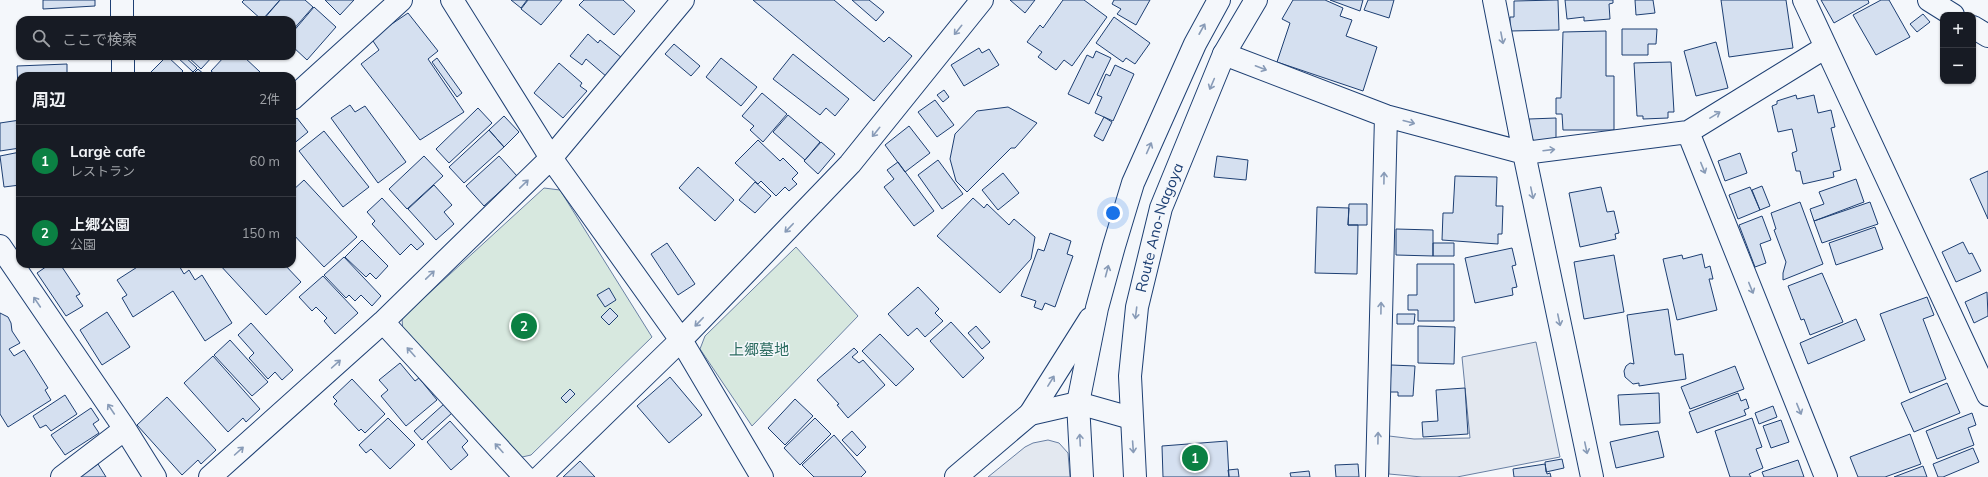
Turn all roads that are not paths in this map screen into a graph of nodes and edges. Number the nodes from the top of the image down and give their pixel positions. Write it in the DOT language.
graph roads {
  1 [pos="122,0"];
  2 [pos="401,0"];
  3 [pos="452,0"];
  4 [pos="683,0"];
  5 [pos="982,0"];
  6 [pos="1219,0"];
  7 [pos="1256,0"];
  8 [pos="1494,0"];
  9 [pos="1804,0"];
  10 [pos="1929,0"];
  11 [pos="1949,12"];
  12 [pos="122,16"];
  13 [pos="1976,29"];
  14 [pos="1988,36"];
  15 [pos="1826,47"];
  16 [pos="1224,54"];
  17 [pos="123,60"];
  18 [pos="123,72"];
  19 [pos="296,95"];
  20 [pos="1386,116"];
  21 [pos="1688,132"];
  22 [pos="1524,153"];
  23 [pos="551,158"];
  24 [pos="7,257"];
  25 [pos="1097,308"];
  26 [pos="382,322"];
  27 [pos="681,340"];
  28 [pos="1988,395"];
  29 [pos="1078,403"];
  30 [pos="1030,414"];
  31 [pos="1131,418"];
  32 [pos="125,429"];
  33 [pos="62,477"];
  34 [pos="155,477"];
  35 [pos="210,477"];
  36 [pos="525,477"];
  37 [pos="540,477"];
  38 [pos="762,477"];
  39 [pos="956,477"];
  40 [pos="1082,477"];
  41 [pos="1135,477"];
  42 [pos="1377,477"];
  43 [pos="1592,477"];
  44 [pos="1826,477"];
  1 -- 12 [label="street"];
  2 -- 19 [label="street"];
  3 -- 23 [label="street"];
  4 -- 23 [label="street"];
  5 -- 27 [label="street, one-way"];
  25 -- 6 [label="street, one-way"];
  7 -- 16 [label="street, Route Ano-Nagoya"];
  8 -- 22 [label="street, one-way"];
  9 -- 15 [label="street"];
  10 -- 11 [label="street"];
  13 -- 14 [label="street"];
  21 -- 15 [label="street, one-way"];
  15 -- 28 [label="street"];
  16 -- 20 [label="street, one-way"];
  16 -- 31 [label="street, Route Ano-Nagoya, one-way"];
  17 -- 18 [label="street"];
  20 -- 22 [label="street, one-way"];
  42 -- 20 [label="street, one-way"];
  22 -- 21 [label="street, one-way"];
  21 -- 44 [label="street, one-way"];
  22 -- 43 [label="street, one-way"];
  26 -- 23 [label="street, one-way"];
  23 -- 27 [label="street"];
  32 -- 24 [label="street, one-way"];
  25 -- 29 [label="street"];
  30 -- 25 [label="street, one-way"];
  35 -- 26 [label="street, one-way"];
  36 -- 26 [label="street, one-way"];
  27 -- 37 [label="street"];
  27 -- 38 [label="street"];
  29 -- 30 [label="street"];
  29 -- 31 [label="street"];
  40 -- 29 [label="street, one-way"];
  30 -- 39 [label="street"];
  31 -- 41 [label="street, Route Ano-Nagoya, one-way"];
  32 -- 33 [label="street"];
  32 -- 34 [label="street"];
}
